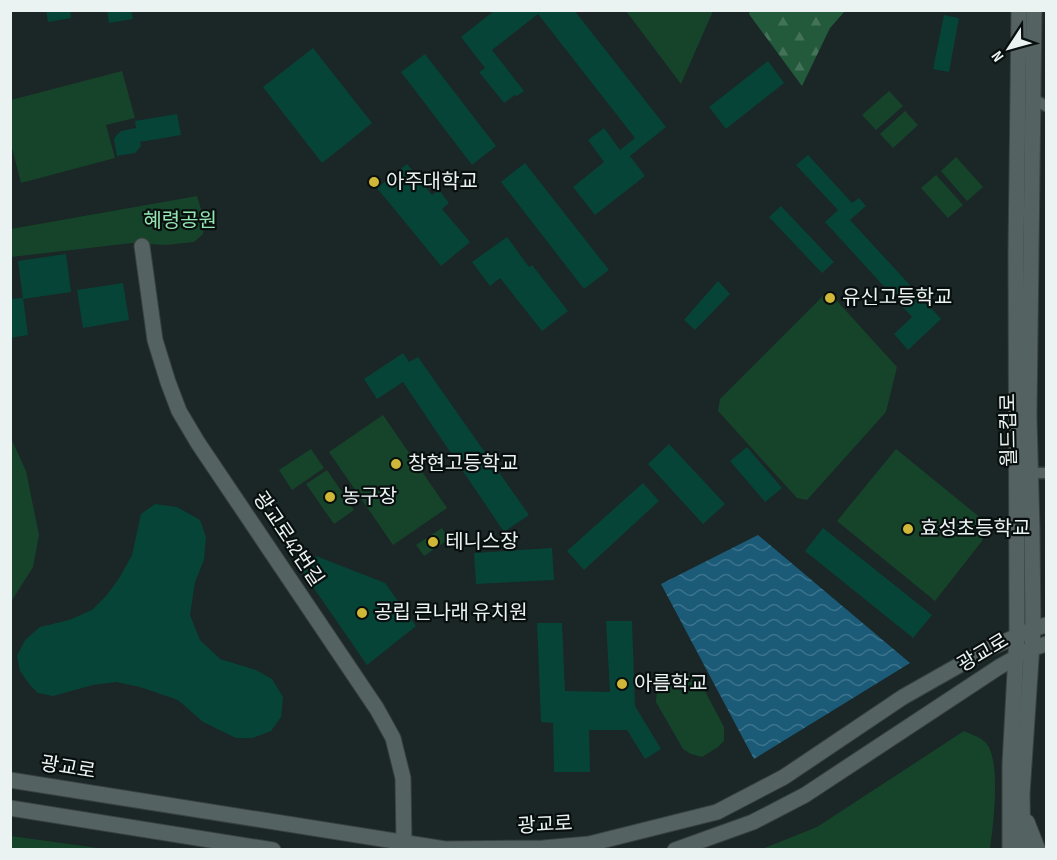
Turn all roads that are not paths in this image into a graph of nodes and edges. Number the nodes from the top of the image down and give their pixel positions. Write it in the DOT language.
graph roads {
  1 [pos="1019,10"];
  2 [pos="1034,10"];
  3 [pos="1040,102"];
  4 [pos="142,246"];
  5 [pos="1047,472"];
  6 [pos="1030,473"];
  7 [pos="1040,627"];
  8 [pos="1017,636"];
  9 [pos="1047,644"];
  10 [pos="1031,649"];
  11 [pos="1014,659"];
  12 [pos="10,780"];
  13 [pos="10,808"];
  14 [pos="1022,811"];
  15 [pos="405,846"];
  16 [pos="273,849"];
  17 [pos="675,849"];
  18 [pos="1010,849"];
  19 [pos="1023,849"];
  20 [pos="1038,849"];
  1 -- 8 [label="street, 월드컵로"];
  2 -- 3 [label="street, 월드컵로"];
  3 -- 6 [label="street, 월드컵로"];
  4 -- 15 [label="street, 광교로42번길"];
  5 -- 6 [label="street"];
  6 -- 7 [label="street, 월드컵로"];
  7 -- 8 [label="street, 광교로"];
  7 -- 10 [label="street, 월드컵로"];
  8 -- 11 [label="street, 월드컵로"];
  8 -- 15 [label="street, 광교로"];
  9 -- 10 [label="street, 광교로"];
  10 -- 11 [label="street, 광교로"];
  10 -- 14 [label="street, 월드컵로"];
  11 -- 17 [label="street, 광교로"];
  11 -- 18 [label="street, 월드컵로"];
  12 -- 15 [label="street, 광교로"];
  13 -- 16 [label="street"];
  14 -- 19 [label="street, 월드컵로"];
  14 -- 20 [label="street"];
}
